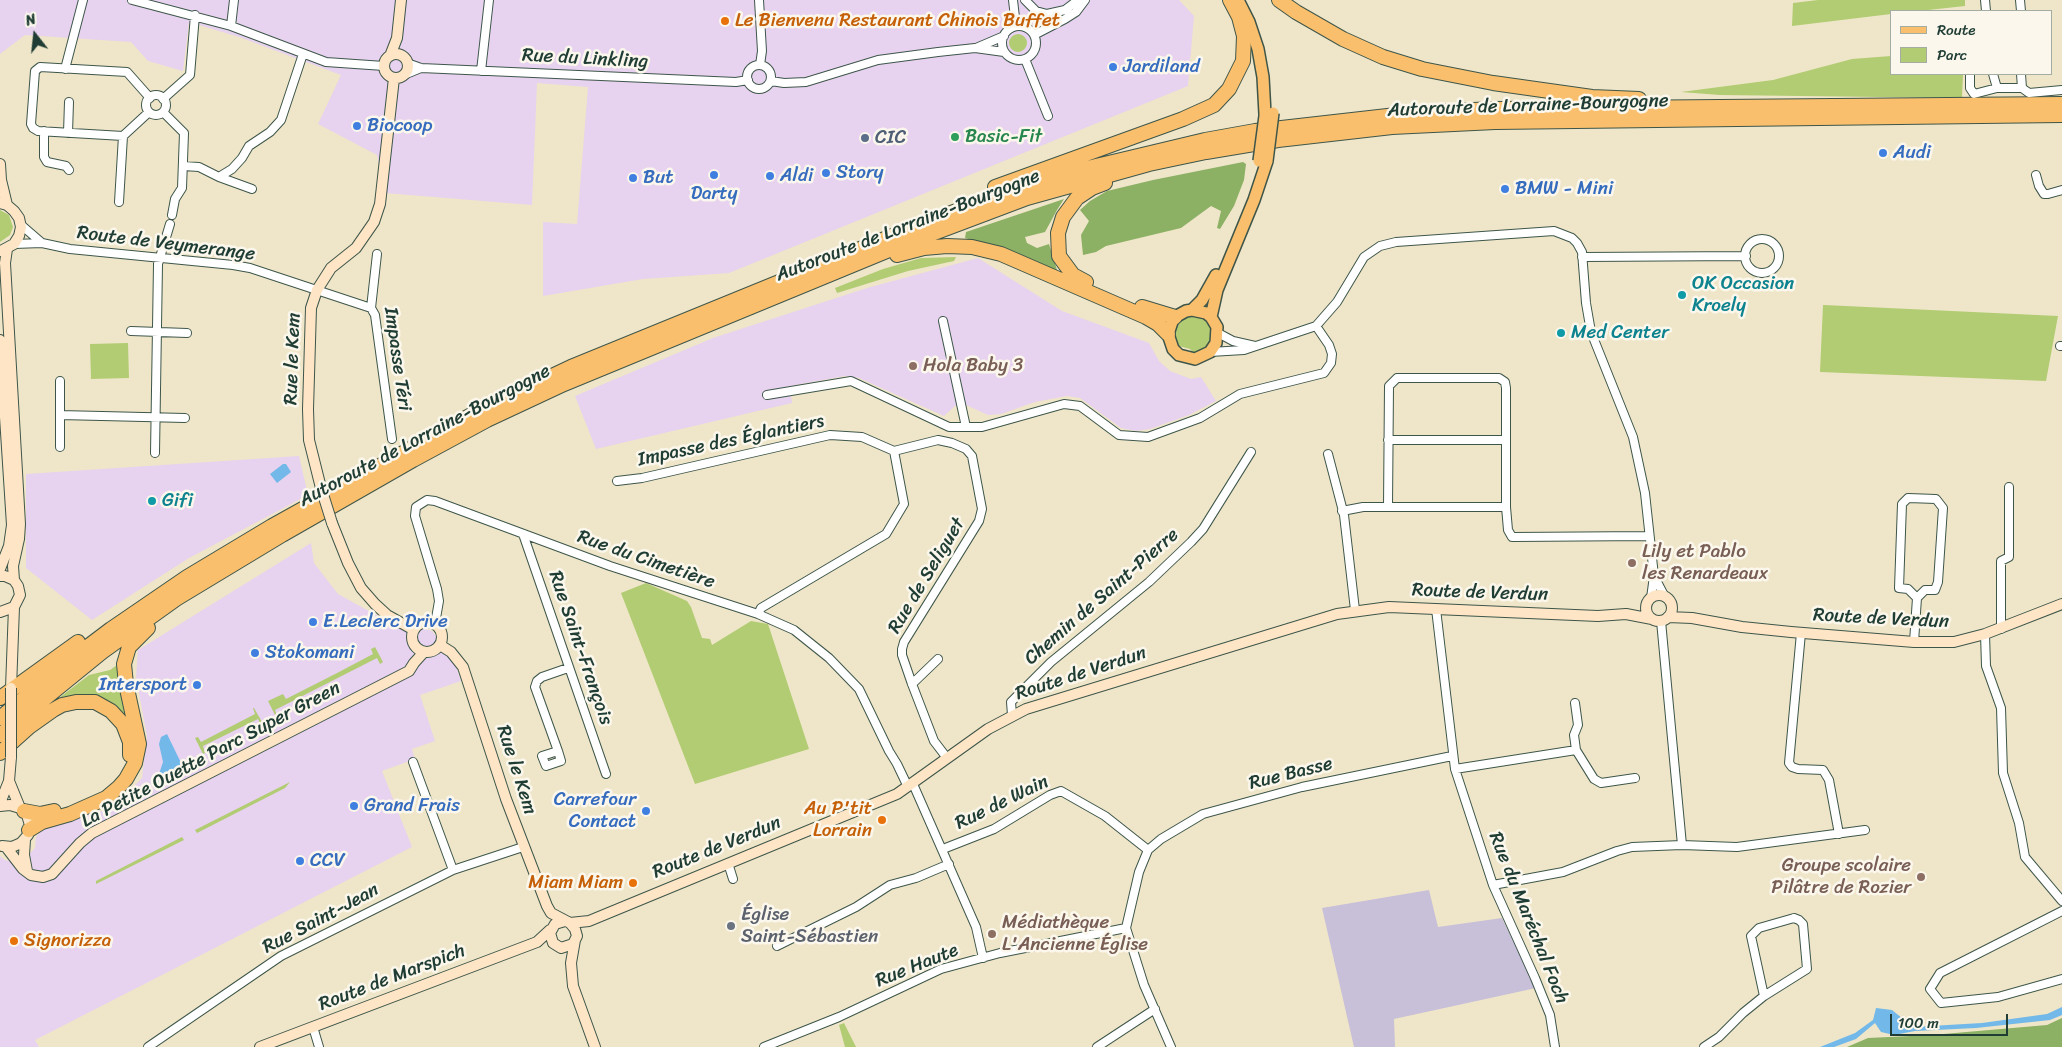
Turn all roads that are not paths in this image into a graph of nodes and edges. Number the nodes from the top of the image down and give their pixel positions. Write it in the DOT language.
graph roads {
  1 [pos="83,0"];
  2 [pos="132,0"];
  3 [pos="234,0"];
  4 [pos="401,0"];
  5 [pos="489,0"];
  6 [pos="759,0"];
  7 [pos="1013,0"];
  8 [pos="1025,0"];
  9 [pos="1078,0"];
  10 [pos="1085,0"];
  11 [pos="1230,0"];
  12 [pos="1238,0"];
  13 [pos="1247,0"];
  14 [pos="1279,0"];
  15 [pos="195,16"];
  16 [pos="231,26"];
  17 [pos="1016,26"];
  18 [pos="1034,35"];
  19 [pos="1004,36"];
  20 [pos="397,38"];
  21 [pos="975,48"];
  22 [pos="1004,52"];
  23 [pos="303,54"];
  24 [pos="390,56"];
  25 [pos="1025,59"];
  26 [pos="405,60"];
  27 [pos="760,64"];
  28 [pos="384,66"];
  29 [pos="421,68"];
  30 [pos="64,69"];
  31 [pos="481,71"];
  32 [pos="1970,75"];
  33 [pos="1993,75"];
  34 [pos="2021,75"];
  35 [pos="399,76"];
  36 [pos="748,80"];
  37 [pos="771,81"];
  38 [pos="1997,88"];
  39 [pos="2022,88"];
  40 [pos="2062,90"];
  41 [pos="150,98"];
  42 [pos="163,98"];
  43 [pos="70,102"];
  44 [pos="2062,104"];
  45 [pos="1696,107"];
  46 [pos="149,112"];
  47 [pos="163,112"];
  48 [pos="1269,114"];
  49 [pos="1048,116"];
  50 [pos="2062,116"];
  51 [pos="44,131"];
  52 [pos="68,132"];
  53 [pos="124,136"];
  54 [pos="1263,161"];
  55 [pos="0,164"];
  56 [pos="1149,164"];
  57 [pos="183,166"];
  58 [pos="69,170"];
  59 [pos="2036,175"];
  60 [pos="219,178"];
  61 [pos="252,189"];
  62 [pos="2062,190"];
  63 [pos="119,202"];
  64 [pos="4,204"];
  65 [pos="172,215"];
  66 [pos="924,223"];
  67 [pos="20,224"];
  68 [pos="170,224"];
  69 [pos="42,242"];
  70 [pos="7,248"];
  71 [pos="378,254"];
  72 [pos="1746,256"];
  73 [pos="159,257"];
  74 [pos="1582,257"];
  75 [pos="801,286"];
  76 [pos="318,290"];
  77 [pos="371,308"];
  78 [pos="1192,310"];
  79 [pos="1176,317"];
  80 [pos="1211,317"];
  81 [pos="943,321"];
  82 [pos="1316,326"];
  83 [pos="131,331"];
  84 [pos="157,332"];
  85 [pos="1218,332"];
  86 [pos="187,333"];
  87 [pos="1168,334"];
  88 [pos="0,340"];
  89 [pos="1254,346"];
  90 [pos="1210,352"];
  91 [pos="60,381"];
  92 [pos="766,395"];
  93 [pos="60,415"];
  94 [pos="155,417"];
  95 [pos="185,418"];
  96 [pos="966,427"];
  97 [pos="392,439"];
  98 [pos="1388,440"];
  99 [pos="1506,440"];
  100 [pos="60,447"];
  101 [pos="894,451"];
  102 [pos="1251,452"];
  103 [pos="154,454"];
  104 [pos="1328,454"];
  105 [pos="617,482"];
  106 [pos="2009,487"];
  107 [pos="1388,507"];
  108 [pos="1506,508"];
  109 [pos="1342,511"];
  110 [pos="523,534"];
  111 [pos="1649,536"];
  112 [pos="0,569"];
  113 [pos="0,576"];
  114 [pos="1654,576"];
  115 [pos="14,580"];
  116 [pos="158,596"];
  117 [pos="1666,597"];
  118 [pos="1917,598"];
  119 [pos="176,599"];
  120 [pos="1649,601"];
  121 [pos="2062,604"];
  122 [pos="14,607"];
  123 [pos="1672,607"];
  124 [pos="1436,609"];
  125 [pos="1355,610"];
  126 [pos="0,612"];
  127 [pos="758,614"];
  128 [pos="1626,614"];
  129 [pos="1692,618"];
  130 [pos="1660,619"];
  131 [pos="435,624"];
  132 [pos="2001,629"];
  133 [pos="414,630"];
  134 [pos="1801,632"];
  135 [pos="1985,634"];
  136 [pos="13,640"];
  137 [pos="1914,642"];
  138 [pos="440,646"];
  139 [pos="420,650"];
  140 [pos="938,660"];
  141 [pos="568,668"];
  142 [pos="912,684"];
  143 [pos="0,698"];
  144 [pos="1575,704"];
  145 [pos="1012,715"];
  146 [pos="0,718"];
  147 [pos="0,735"];
  148 [pos="1576,750"];
  149 [pos="558,751"];
  150 [pos="6,755"];
  151 [pos="1452,756"];
  152 [pos="947,758"];
  153 [pos="413,762"];
  154 [pos="1455,769"];
  155 [pos="606,774"];
  156 [pos="1635,778"];
  157 [pos="126,779"];
  158 [pos="9,781"];
  159 [pos="911,785"];
  160 [pos="0,803"];
  161 [pos="0,806"];
  162 [pos="89,806"];
  163 [pos="22,810"];
  164 [pos="1866,830"];
  165 [pos="1839,834"];
  166 [pos="27,835"];
  167 [pos="2,846"];
  168 [pos="1682,846"];
  169 [pos="523,847"];
  170 [pos="943,849"];
  171 [pos="1148,850"];
  172 [pos="728,863"];
  173 [pos="949,864"];
  174 [pos="453,870"];
  175 [pos="28,872"];
  176 [pos="733,879"];
  177 [pos="1493,885"];
  178 [pos="2062,901"];
  179 [pos="2062,911"];
  180 [pos="551,913"];
  181 [pos="589,921"];
  182 [pos="568,922"];
  183 [pos="551,928"];
  184 [pos="1126,928"];
  185 [pos="576,938"];
  186 [pos="537,942"];
  187 [pos="557,945"];
  188 [pos="777,946"];
  189 [pos="983,958"];
  190 [pos="571,962"];
  191 [pos="2062,979"];
  192 [pos="1764,996"];
  193 [pos="1155,1009"];
  194 [pos="312,1027"];
  195 [pos="148,1047"];
  196 [pos="260,1047"];
  197 [pos="319,1047"];
  198 [pos="595,1047"];
  199 [pos="764,1047"];
  200 [pos="1098,1047"];
  201 [pos="1171,1047"];
  202 [pos="1555,1047"];
  203 [pos="1704,1047"];
  1 -- 30 [label="street"];
  2 -- 15 [label="street"];
  3 -- 16 [label="street"];
  4 -- 20 [label="main road"];
  5 -- 31 [label="street"];
  6 -- 27 [label="street"];
  7 -- 17 [label="street"];
  8 -- 9 [label="street"];
  10 -- 18 [label="street"];
  11 -- 66 [label="highway"];
  12 -- 48 [label="main road"];
  13 -- 48 [label="main road"];
  14 -- 45 [label="highway"];
  15 -- 16 [label="street"];
  15 -- 42 [label="street"];
  16 -- 23 [label="street"];
  17 -- 18 [label="street"];
  17 -- 19 [label="street"];
  18 -- 25 [label="street"];
  19 -- 21 [label="street"];
  19 -- 22 [label="street"];
  20 -- 24 [label="main road"];
  20 -- 26 [label="main road"];
  21 -- 22 [label="street"];
  21 -- 37 [label="street"];
  22 -- 25 [label="street"];
  23 -- 28 [label="street"];
  23 -- 60 [label="street"];
  24 -- 26 [label="main road"];
  24 -- 28 [label="main road"];
  25 -- 49 [label="street"];
  26 -- 29 [label="street, Rue du Linkling"];
  26 -- 35 [label="main road"];
  27 -- 36 [label="street"];
  27 -- 37 [label="street"];
  28 -- 35 [label="main road"];
  29 -- 31 [label="street, Rue du Linkling"];
  29 -- 35 [label="street, Rue du Linkling"];
  30 -- 41 [label="street"];
  30 -- 51 [label="street"];
  31 -- 36 [label="street, Rue du Linkling"];
  32 -- 38 [label="street"];
  33 -- 38 [label="street"];
  34 -- 39 [label="street"];
  35 -- 76 [label="main road, Rue le Kem"];
  36 -- 37 [label="street"];
  38 -- 39 [label="street"];
  39 -- 40 [label="street"];
  41 -- 42 [label="street"];
  41 -- 46 [label="street"];
  42 -- 47 [label="street"];
  43 -- 52 [label="street"];
  44 -- 45 [label="highway, Autoroute de Lorraine-Bourgogne"];
  45 -- 66 [label="highway, Autoroute de Lorraine-Bourgogne"];
  46 -- 47 [label="street"];
  46 -- 53 [label="street"];
  47 -- 57 [label="street"];
  48 -- 54 [label="main road, bridge"];
  50 -- 56 [label="highway, Autoroute de Lorraine-Bourgogne"];
  51 -- 52 [label="street"];
  51 -- 58 [label="street"];
  52 -- 53 [label="street"];
  53 -- 63 [label="street"];
  54 -- 78 [label="main road"];
  54 -- 80 [label="main road"];
  55 -- 64 [label="main road"];
  56 -- 75 [label="highway, Autoroute de Lorraine-Bourgogne"];
  56 -- 79 [label="highway"];
  57 -- 60 [label="street"];
  57 -- 65 [label="street"];
  59 -- 62 [label="street"];
  60 -- 61 [label="street"];
  64 -- 67 [label="main road"];
  66 -- 116 [label="highway, Autoroute de Lorraine-Bourgogne"];
  67 -- 69 [label="street, Route de Veymerange"];
  67 -- 70 [label="main road"];
  68 -- 73 [label="street"];
  69 -- 70 [label="street, Route de Veymerange"];
  69 -- 73 [label="street, Route de Veymerange"];
  70 -- 115 [label="main road"];
  71 -- 77 [label="street, Impasse Téri"];
  72 -- 72 [label="street"];
  72 -- 74 [label="street"];
  73 -- 76 [label="street, Route de Veymerange"];
  73 -- 84 [label="street"];
  74 -- 82 [label="street"];
  74 -- 111 [label="street"];
  75 -- 87 [label="highway"];
  75 -- 119 [label="highway, Autoroute de Lorraine-Bourgogne"];
  76 -- 77 [label="street, Route de Veymerange"];
  76 -- 133 [label="main road, Rue le Kem, bridge"];
  77 -- 97 [label="street, Impasse Téri"];
  78 -- 79 [label="main road"];
  78 -- 80 [label="main road"];
  79 -- 87 [label="main road"];
  80 -- 85 [label="main road"];
  81 -- 96 [label="street"];
  82 -- 89 [label="street"];
  82 -- 96 [label="street"];
  83 -- 84 [label="street"];
  84 -- 86 [label="street"];
  84 -- 94 [label="street"];
  85 -- 89 [label="street"];
  85 -- 90 [label="main road"];
  87 -- 90 [label="main road"];
  88 -- 112 [label="main road"];
  89 -- 90 [label="street"];
  91 -- 93 [label="street"];
  92 -- 96 [label="street"];
  93 -- 94 [label="street"];
  93 -- 100 [label="street"];
  94 -- 95 [label="street"];
  94 -- 103 [label="street"];
  98 -- 99 [label="street"];
  98 -- 99 [label="street"];
  98 -- 107 [label="street"];
  99 -- 108 [label="street"];
  101 -- 105 [label="street, Impasse des Églantiers"];
  101 -- 127 [label="street"];
  101 -- 142 [label="street, Rue de Seliguet"];
  102 -- 145 [label="street, Chemin de Saint-Pierre"];
  104 -- 109 [label="street"];
  106 -- 132 [label="street"];
  107 -- 108 [label="street"];
  107 -- 109 [label="street"];
  108 -- 111 [label="street"];
  109 -- 125 [label="street"];
  110 -- 127 [label="street, Rue du Cimetière"];
  110 -- 131 [label="street, Rue du Cimetière"];
  110 -- 141 [label="street, Rue Saint-François"];
  111 -- 114 [label="street"];
  113 -- 115 [label="main road"];
  114 -- 117 [label="street"];
  114 -- 120 [label="street"];
  115 -- 122 [label="main road"];
  116 -- 143 [label="highway"];
  116 -- 146 [label="highway, Autoroute de Lorraine-Bourgogne"];
  117 -- 120 [label="main road"];
  117 -- 123 [label="main road"];
  118 -- 118 [label="street"];
  118 -- 137 [label="street"];
  119 -- 147 [label="highway, Autoroute de Lorraine-Bourgogne"];
  119 -- 157 [label="highway"];
  120 -- 128 [label="main road, Route de Verdun"];
  120 -- 130 [label="main road"];
  121 -- 132 [label="main road, Route de Verdun"];
  122 -- 126 [label="main road"];
  122 -- 136 [label="main road"];
  123 -- 129 [label="main road, Route de Verdun"];
  123 -- 130 [label="main road"];
  124 -- 125 [label="main road, Route de Verdun"];
  124 -- 128 [label="main road, Route de Verdun"];
  124 -- 151 [label="street, Rue du Maréchal Foch"];
  125 -- 145 [label="main road, Route de Verdun"];
  126 -- 136 [label="main road"];
  127 -- 159 [label="street, Rue du Cimetière"];
  128 -- 130 [label="main road, Route de Verdun"];
  129 -- 130 [label="main road, Route de Verdun"];
  129 -- 134 [label="main road, Route de Verdun"];
  130 -- 168 [label="street"];
  131 -- 133 [label="main road"];
  131 -- 138 [label="main road"];
  132 -- 135 [label="main road, Route de Verdun"];
  133 -- 139 [label="main road"];
  134 -- 137 [label="main road, Route de Verdun"];
  134 -- 165 [label="street"];
  135 -- 137 [label="main road, Route de Verdun"];
  135 -- 178 [label="street"];
  136 -- 150 [label="main road, bridge"];
  138 -- 139 [label="main road"];
  138 -- 169 [label="main road, Rue le Kem"];
  139 -- 175 [label="main road, La Petite Ouette Parc Super Green"];
  140 -- 142 [label="street"];
  141 -- 149 [label="street"];
  141 -- 155 [label="street, Rue Saint-François"];
  142 -- 152 [label="street, Rue de Seliguet"];
  144 -- 148 [label="street"];
  145 -- 152 [label="main road, Route de Verdun"];
  148 -- 154 [label="street"];
  148 -- 156 [label="street"];
  150 -- 157 [label="highway"];
  150 -- 158 [label="main road"];
  151 -- 154 [label="street, Rue du Maréchal Foch"];
  151 -- 171 [label="street, Rue Basse"];
  152 -- 159 [label="main road, Route de Verdun"];
  153 -- 174 [label="street"];
  154 -- 177 [label="street, Rue du Maréchal Foch"];
  157 -- 162 [label="highway"];
  158 -- 160 [label="main road"];
  158 -- 163 [label="main road"];
  159 -- 170 [label="street, Rue du Cimetière"];
  159 -- 172 [label="main road, Route de Verdun"];
  161 -- 163 [label="main road"];
  162 -- 163 [label="highway"];
  162 -- 166 [label="highway"];
  163 -- 166 [label="main road"];
  164 -- 165 [label="street"];
  165 -- 168 [label="street"];
  166 -- 167 [label="main road"];
  166 -- 175 [label="main road"];
  167 -- 175 [label="main road"];
  168 -- 177 [label="street"];
  169 -- 174 [label="street, Rue Saint-Jean"];
  169 -- 180 [label="main road, Rue le Kem"];
  170 -- 171 [label="street, Rue de Wain"];
  170 -- 173 [label="street, Rue du Cimetière"];
  171 -- 184 [label="street"];
  172 -- 176 [label="street"];
  172 -- 181 [label="main road, Route de Verdun"];
  173 -- 188 [label="street"];
  173 -- 189 [label="street, Rue du Cimetière"];
  174 -- 195 [label="street, Rue Saint-Jean"];
  177 -- 202 [label="street, Rue du Maréchal Foch"];
  179 -- 191 [label="street"];
  180 -- 182 [label="main road"];
  180 -- 183 [label="main road, Rue le Kem"];
  181 -- 182 [label="main road, Route de Verdun"];
  181 -- 185 [label="main road, Route de Verdun"];
  182 -- 183 [label="main road"];
  182 -- 185 [label="main road"];
  183 -- 186 [label="main road, Route de Marspich"];
  183 -- 187 [label="main road"];
  184 -- 189 [label="street, Rue Haute"];
  184 -- 193 [label="street"];
  185 -- 187 [label="main road"];
  185 -- 190 [label="main road, Route de Verdun"];
  186 -- 187 [label="main road, Route de Marspich"];
  186 -- 194 [label="main road, Route de Marspich"];
  187 -- 190 [label="main road"];
  189 -- 199 [label="street, Rue Haute"];
  190 -- 198 [label="main road, Route de Verdun"];
  192 -- 192 [label="street"];
  192 -- 203 [label="street"];
  193 -- 200 [label="street"];
  193 -- 201 [label="street"];
  194 -- 196 [label="main road, Route de Marspich"];
  194 -- 197 [label="street"];
}
